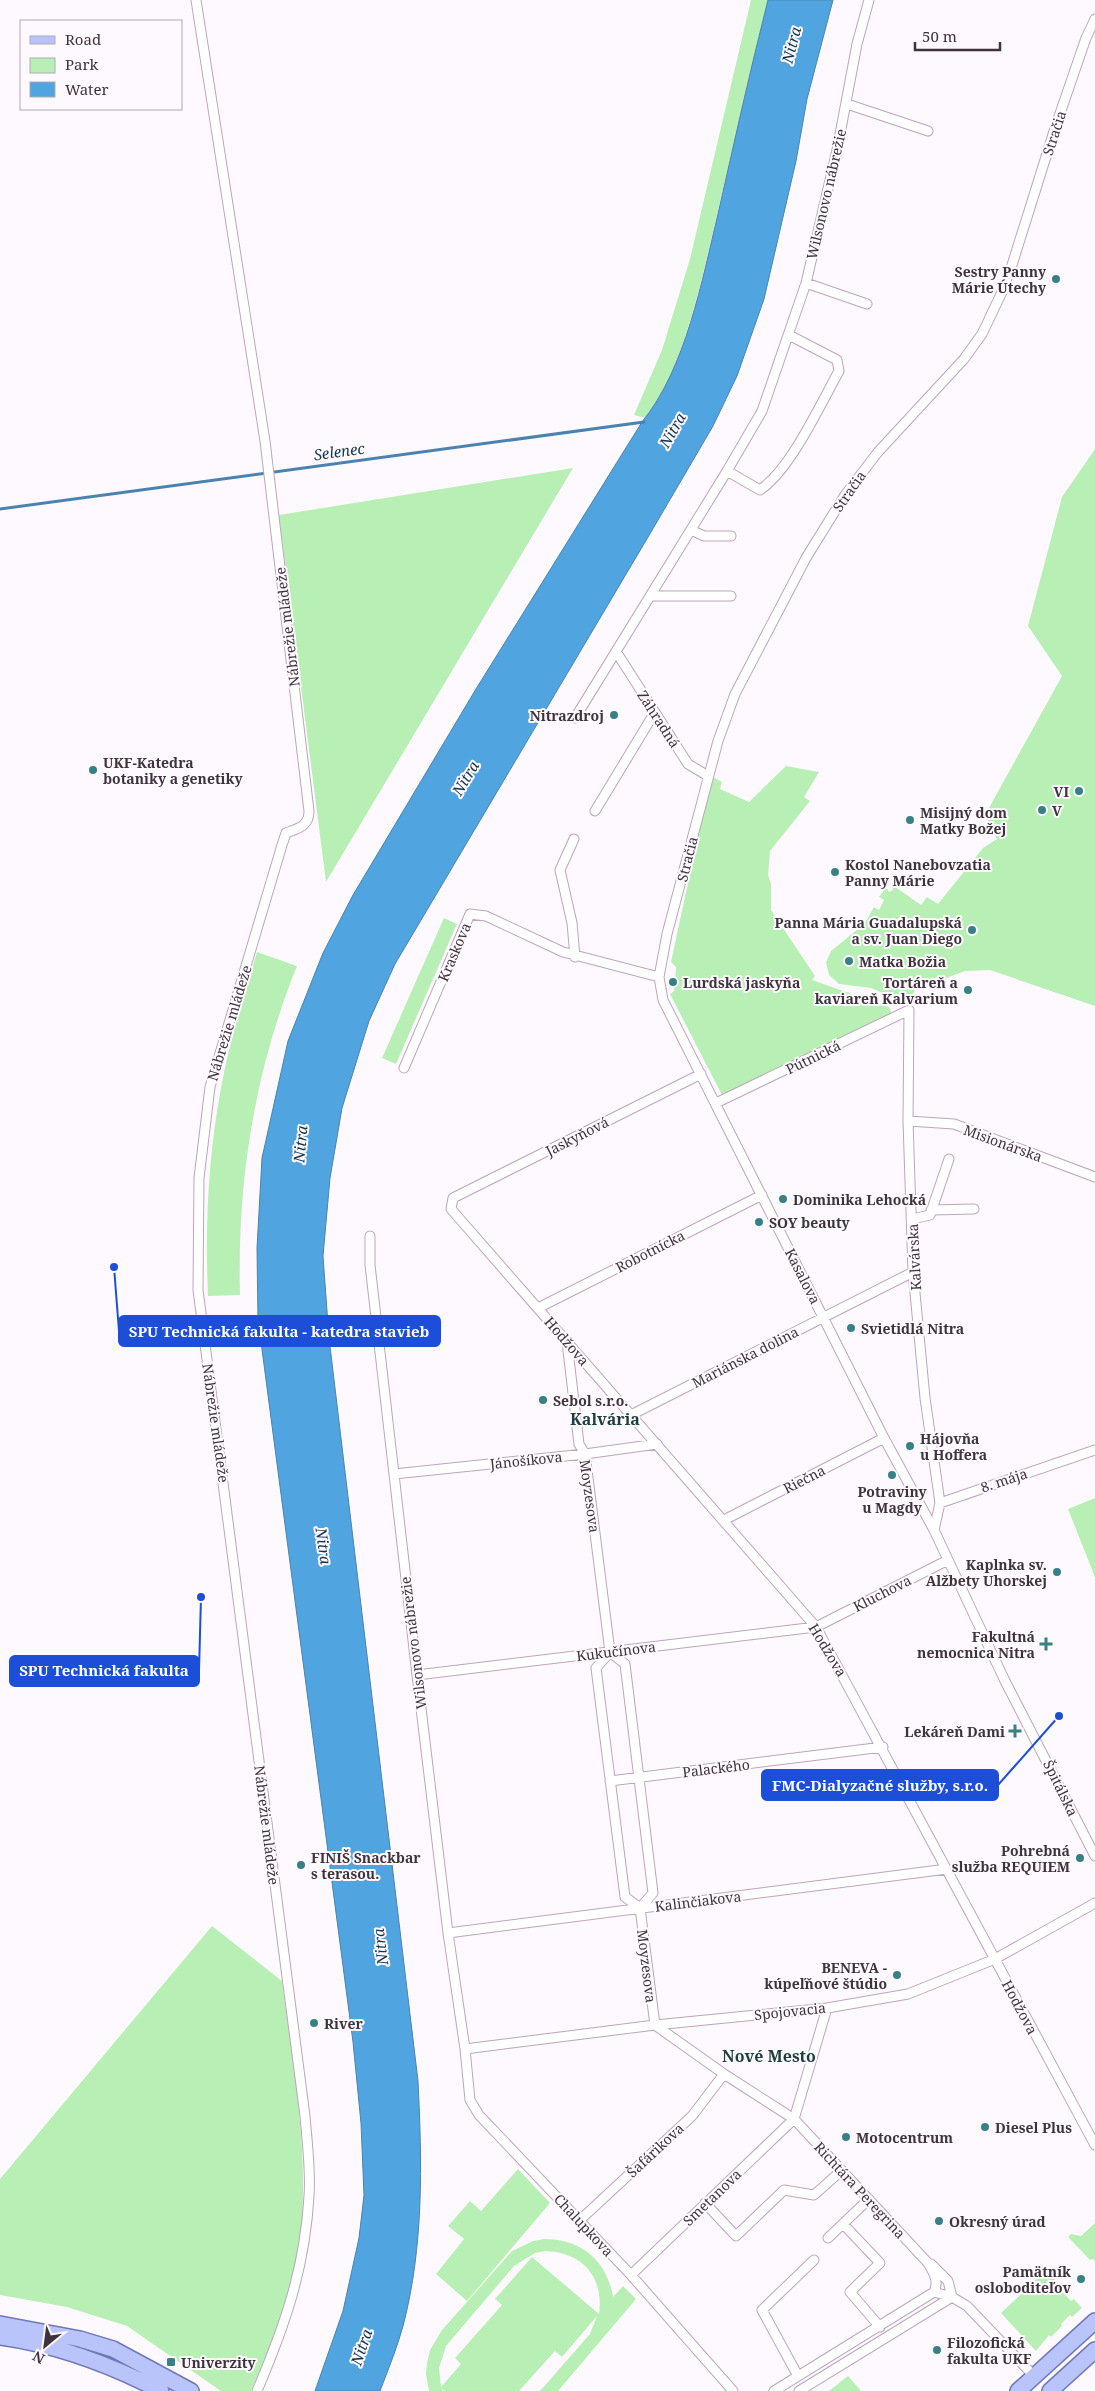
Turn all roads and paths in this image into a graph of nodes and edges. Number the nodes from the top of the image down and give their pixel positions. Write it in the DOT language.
graph roads {
  1 [pos="196,0"];
  2 [pos="869,0"];
  3 [pos="1095,19"];
  4 [pos="847,104"];
  5 [pos="928,131"];
  6 [pos="806,283"];
  7 [pos="867,304"];
  8 [pos="789,335"];
  9 [pos="727,471"];
  10 [pos="691,530"];
  11 [pos="731,536"];
  12 [pos="652,596"];
  13 [pos="731,596"];
  14 [pos="617,653"];
  15 [pos="655,712"];
  16 [pos="576,718"];
  17 [pos="708,776"];
  18 [pos="595,811"];
  19 [pos="574,839"];
  20 [pos="575,956"];
  21 [pos="659,978"];
  22 [pos="661,992"];
  23 [pos="909,1010"];
  24 [pos="404,1068"];
  25 [pos="701,1074"];
  26 [pos="716,1103"];
  27 [pos="908,1121"];
  28 [pos="949,1159"];
  29 [pos="1095,1177"];
  30 [pos="762,1195"];
  31 [pos="453,1198"];
  32 [pos="974,1209"];
  33 [pos="931,1210"];
  34 [pos="912,1219"];
  35 [pos="370,1236"];
  36 [pos="913,1272"];
  37 [pos="538,1308"];
  38 [pos="824,1316"];
  39 [pos="567,1342"];
  40 [pos="631,1415"];
  41 [pos="884,1438"];
  42 [pos="657,1444"];
  43 [pos="1095,1450"];
  44 [pos="585,1454"];
  45 [pos="394,1474"];
  46 [pos="940,1503"];
  47 [pos="724,1520"];
  48 [pos="934,1530"];
  49 [pos="948,1560"];
  50 [pos="816,1627"];
  51 [pos="610,1652"];
  52 [pos="417,1675"];
  53 [pos="883,1748"];
  54 [pos="639,1777"];
  55 [pos="610,1781"];
  56 [pos="1095,1856"];
  57 [pos="947,1869"];
  58 [pos="1095,1903"];
  59 [pos="640,1908"];
  60 [pos="448,1933"];
  61 [pos="995,1959"];
  62 [pos="827,2008"];
  63 [pos="655,2024"];
  64 [pos="466,2049"];
  65 [pos="724,2074"];
  66 [pos="794,2119"];
  67 [pos="1095,2144"];
  68 [pos="841,2171"];
  69 [pos="870,2199"];
  70 [pos="705,2203"];
  71 [pos="580,2220"];
  72 [pos="844,2225"];
  73 [pos="828,2238"];
  74 [pos="814,2260"];
  75 [pos="928,2263"];
  76 [pos="631,2275"];
  77 [pos="934,2292"];
  78 [pos="952,2297"];
  79 [pos="0,2324"];
  80 [pos="880,2327"];
  81 [pos="1093,2328"];
  82 [pos="0,2337"];
  83 [pos="1095,2350"];
  84 [pos="798,2376"];
  85 [pos="1034,2376"];
  86 [pos="734,2390"];
  87 [pos="161,2391"];
  88 [pos="191,2391"];
  89 [pos="257,2391"];
  90 [pos="774,2391"];
  91 [pos="799,2391"];
  92 [pos="1018,2391"];
  93 [pos="1050,2391"];
  1 -- 89 [label="street, Nábrežie mládeže"];
  2 -- 4 [label="street, Wilsonovo nábrežie"];
  3 -- 17 [label="street, Stračia"];
  4 -- 5 [label="street"];
  4 -- 6 [label="street, Wilsonovo nábrežie"];
  6 -- 7 [label="street"];
  6 -- 8 [label="street, Wilsonovo nábrežie"];
  8 -- 9 [label="street, Wilsonovo nábrežie"];
  8 -- 9 [label="street"];
  9 -- 10 [label="street, Wilsonovo nábrežie"];
  10 -- 11 [label="street"];
  10 -- 12 [label="street, Wilsonovo nábrežie"];
  12 -- 13 [label="street"];
  12 -- 14 [label="street, Wilsonovo nábrežie"];
  14 -- 15 [label="street, Záhradná"];
  14 -- 16 [label="street, Wilsonovo nábrežie"];
  15 -- 17 [label="street, Záhradná"];
  15 -- 18 [label="street"];
  17 -- 21 [label="street, Stračia"];
  19 -- 20 [label="street"];
  20 -- 21 [label="street, Kraskova"];
  20 -- 24 [label="street, Kraskova"];
  21 -- 22 [label="street, Stračia"];
  22 -- 25 [label="street, Kasalova"];
  23 -- 26 [label="street, Pútnická"];
  23 -- 27 [label="street, Kalvárska"];
  25 -- 26 [label="street, Kasalova"];
  25 -- 31 [label="street, Jaskyňová"];
  26 -- 30 [label="street, Kasalova"];
  27 -- 29 [label="street, Misionárska"];
  27 -- 34 [label="street, Kalvárska"];
  28 -- 33 [label="street"];
  30 -- 37 [label="street, Robotnícka"];
  30 -- 38 [label="street, Kasalova"];
  31 -- 37 [label="street, Hodžova"];
  32 -- 33 [label="street"];
  33 -- 34 [label="street"];
  34 -- 36 [label="street, Kalvárska"];
  35 -- 45 [label="street, Wilsonovo nábrežie"];
  36 -- 38 [label="street, Mariánska dolina"];
  36 -- 46 [label="street, Kalvárska"];
  37 -- 39 [label="street, Hodžova"];
  38 -- 40 [label="street, Mariánska dolina"];
  38 -- 41 [label="street, Kasalova"];
  39 -- 40 [label="street, Hodžova"];
  39 -- 44 [label="street, Moyzesova"];
  40 -- 42 [label="street, Hodžova"];
  41 -- 47 [label="street, Riečna"];
  41 -- 48 [label="street, Kasalova"];
  42 -- 44 [label="street, Jánošíkova"];
  42 -- 47 [label="street, Hodžova"];
  43 -- 46 [label="street, 8. mája"];
  44 -- 45 [label="street, Jánošíkova"];
  44 -- 51 [label="street, Moyzesova"];
  45 -- 52 [label="street, Wilsonovo nábrežie"];
  46 -- 48 [label="street"];
  47 -- 50 [label="street, Hodžova"];
  48 -- 49 [label="street, Kasalova"];
  49 -- 50 [label="street, Kluchova"];
  49 -- 56 [label="street, Špitálska"];
  50 -- 51 [label="street, Kukučínova"];
  50 -- 53 [label="street, Hodžova"];
  51 -- 52 [label="street, Kukučínova"];
  51 -- 54 [label="street"];
  51 -- 55 [label="street"];
  52 -- 60 [label="street, Wilsonovo nábrežie"];
  53 -- 54 [label="street, Palackého"];
  53 -- 57 [label="street, Hodžova"];
  54 -- 55 [label="street, Palackého"];
  54 -- 59 [label="street"];
  55 -- 59 [label="street"];
  57 -- 59 [label="street, Kalinčiakova"];
  57 -- 61 [label="street, Hodžova"];
  58 -- 61 [label="street, Spojovacia"];
  59 -- 60 [label="street, Kalinčiakova"];
  59 -- 63 [label="street, Moyzesova"];
  60 -- 64 [label="street, Wilsonovo nábrežie"];
  61 -- 62 [label="street, Spojovacia"];
  61 -- 67 [label="street, Hodžova"];
  62 -- 63 [label="street, Spojovacia"];
  62 -- 66 [label="street"];
  63 -- 64 [label="street, Spojovacia"];
  63 -- 65 [label="street, Richtára Peregrina"];
  64 -- 71 [label="street, Chalupkova"];
  65 -- 66 [label="street, Richtára Peregrina"];
  65 -- 71 [label="street, Šafárikova"];
  66 -- 68 [label="street, Richtára Peregrina"];
  66 -- 70 [label="street, Smetanova"];
  68 -- 69 [label="street, Richtára Peregrina"];
  68 -- 70 [label="street"];
  69 -- 72 [label="street"];
  69 -- 75 [label="street, Richtára Peregrina"];
  70 -- 76 [label="street, Smetanova"];
  71 -- 76 [label="street, Chalupkova"];
  72 -- 73 [label="street"];
  72 -- 80 [label="street"];
  74 -- 84 [label="street"];
  75 -- 77 [label="street, Richtára Peregrina"];
  75 -- 78 [label="street"];
  76 -- 86 [label="street, Chalupkova"];
  77 -- 78 [label="street"];
  77 -- 80 [label="street"];
  78 -- 85 [label="street"];
  78 -- 91 [label="street"];
  79 -- 88 [label="main road"];
  80 -- 84 [label="street"];
  81 -- 85 [label="main road"];
  82 -- 87 [label="main road"];
  83 -- 93 [label="main road"];
  84 -- 90 [label="street"];
  85 -- 92 [label="main road"];
  85 -- 93 [label="main road"];
}
